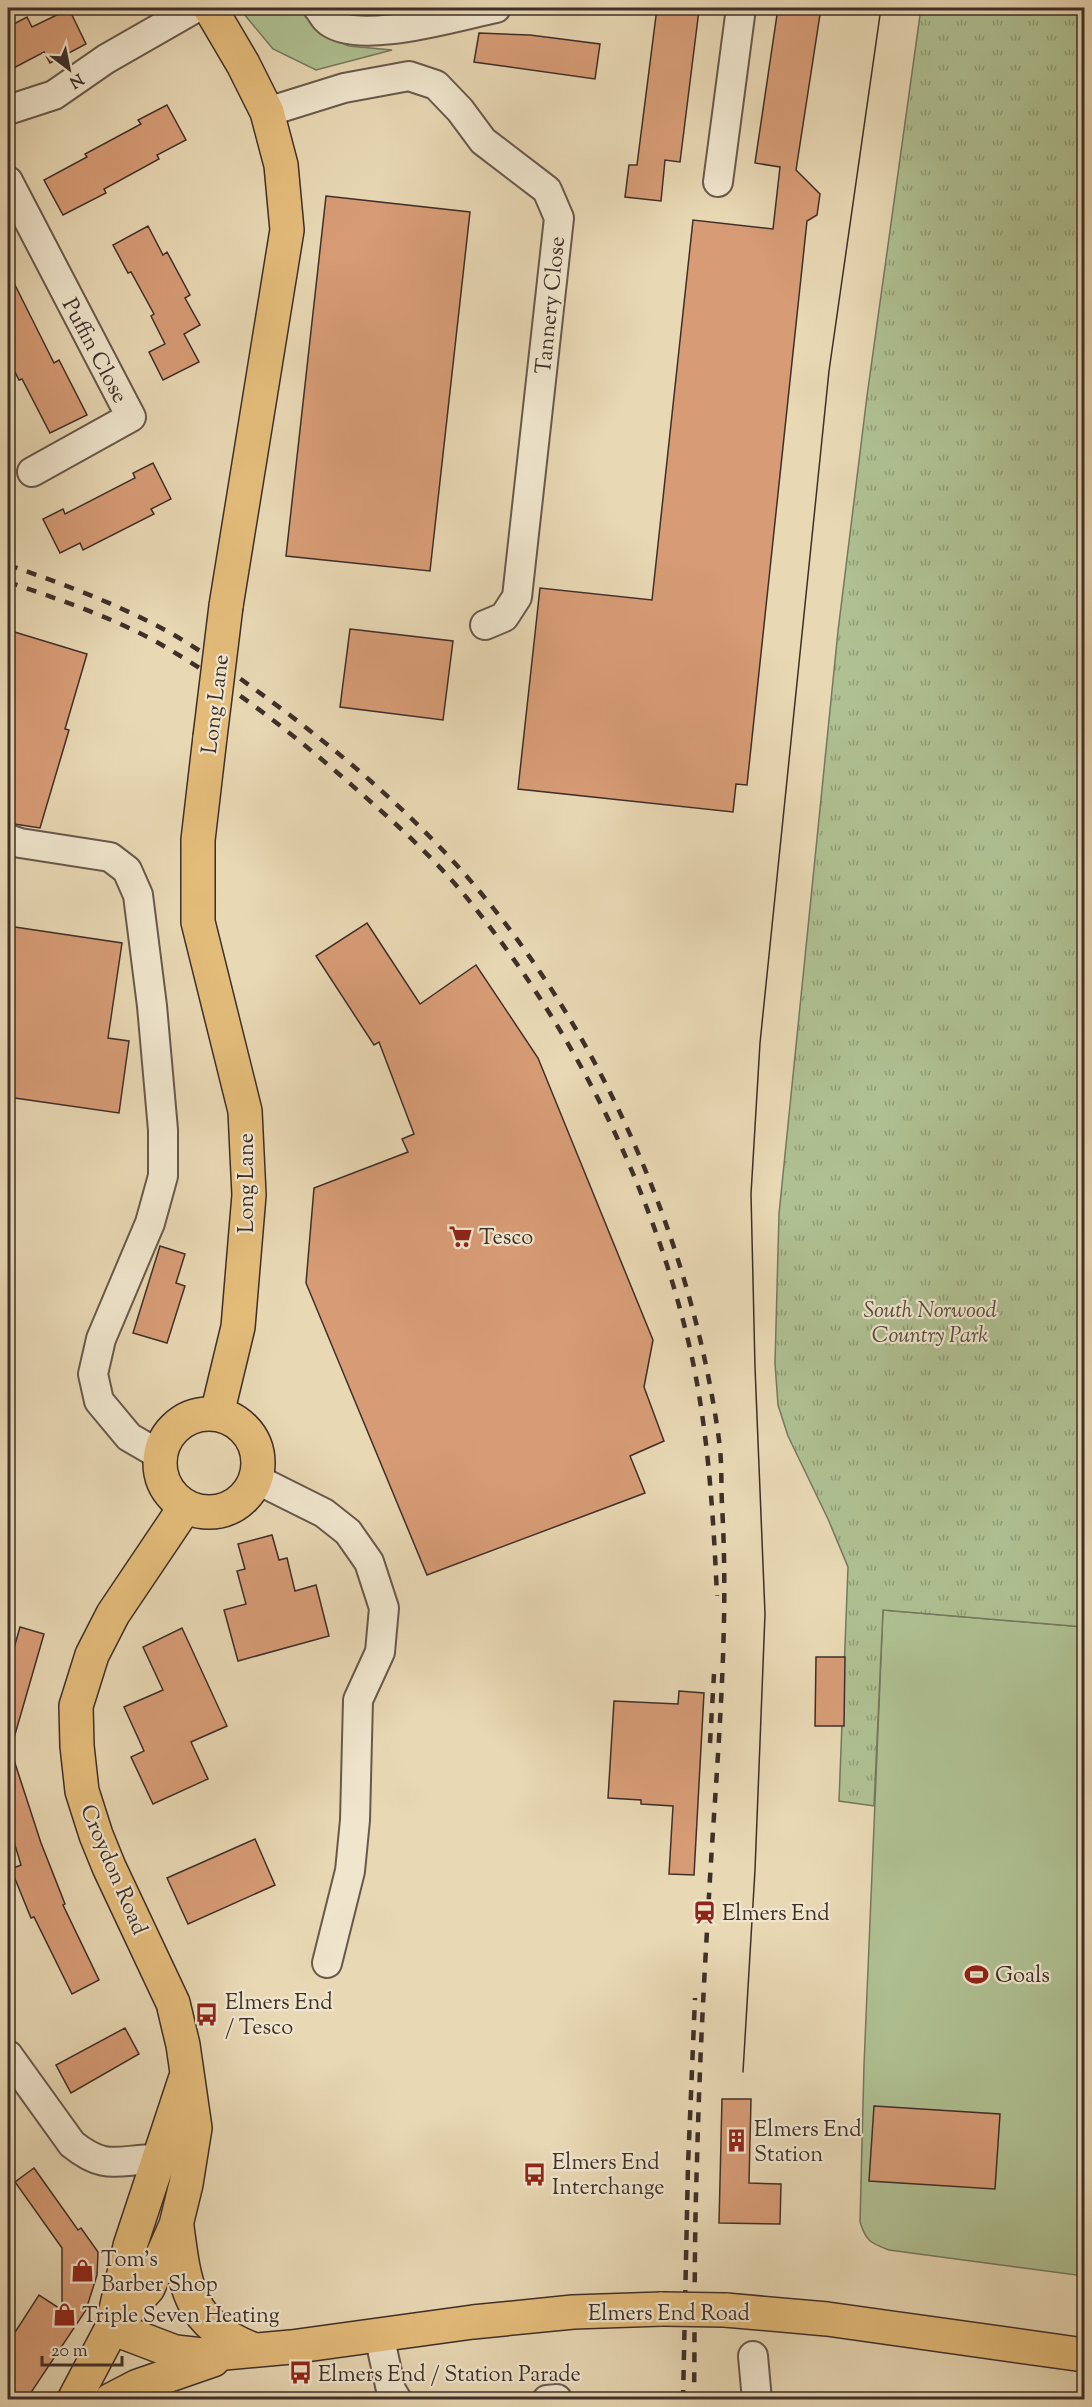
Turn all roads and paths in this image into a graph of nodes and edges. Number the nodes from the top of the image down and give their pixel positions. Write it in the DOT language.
graph roads {
  1 [pos="195,8"];
  2 [pos="210,8"];
  3 [pos="318,8"];
  4 [pos="496,8"];
  5 [pos="741,8"];
  6 [pos="8,110"];
  7 [pos="267,112"];
  8 [pos="8,181"];
  9 [pos="718,182"];
  10 [pos="32,472"];
  11 [pos="485,625"];
  12 [pos="8,839"];
  13 [pos="217,1414"];
  14 [pos="160,1455"];
  15 [pos="256,1479"];
  16 [pos="185,1507"];
  17 [pos="327,1963"];
  18 [pos="8,2055"];
  19 [pos="187,2074"];
  20 [pos="158,2159"];
  21 [pos="176,2225"];
  22 [pos="112,2328"];
  23 [pos="379,2335"];
  24 [pos="252,2349"];
  25 [pos="1084,2355"];
  26 [pos="753,2356"];
  27 [pos="557,2399"];
  28 [pos="74,2400"];
  29 [pos="111,2400"];
  30 [pos="397,2400"];
  31 [pos="547,2400"];
  32 [pos="757,2400"];
  1 -- 6 [label="street"];
  2 -- 7 [label="main road, Long Lane"];
  3 -- 4 [label="street"];
  5 -- 9 [label="street"];
  7 -- 11 [label="street, Tannery Close"];
  7 -- 13 [label="main road, Long Lane, bridge"];
  8 -- 10 [label="street, Puffin Close"];
  12 -- 14 [label="street"];
  13 -- 14 [label="main road"];
  13 -- 15 [label="main road"];
  14 -- 16 [label="main road"];
  15 -- 16 [label="main road"];
  15 -- 17 [label="street"];
  16 -- 19 [label="main road, Croydon Road"];
  18 -- 20 [label="street"];
  19 -- 20 [label="main road, Croydon Road"];
  19 -- 21 [label="main road, Croydon Road"];
  20 -- 22 [label="main road, Croydon Road"];
  21 -- 22 [label="main road, Croydon Road"];
  21 -- 24 [label="main road, Elmers End Road"];
  22 -- 24 [label="main road, Elmers End Road"];
  22 -- 28 [label="main road, Croydon Road"];
  23 -- 24 [label="main road, Elmers End Road"];
  23 -- 25 [label="main road, Elmers End Road, bridge"];
  23 -- 30 [label="street"];
  24 -- 29 [label="main road"];
  26 -- 32 [label="street"];
  27 -- 31 [label="street"];
}
